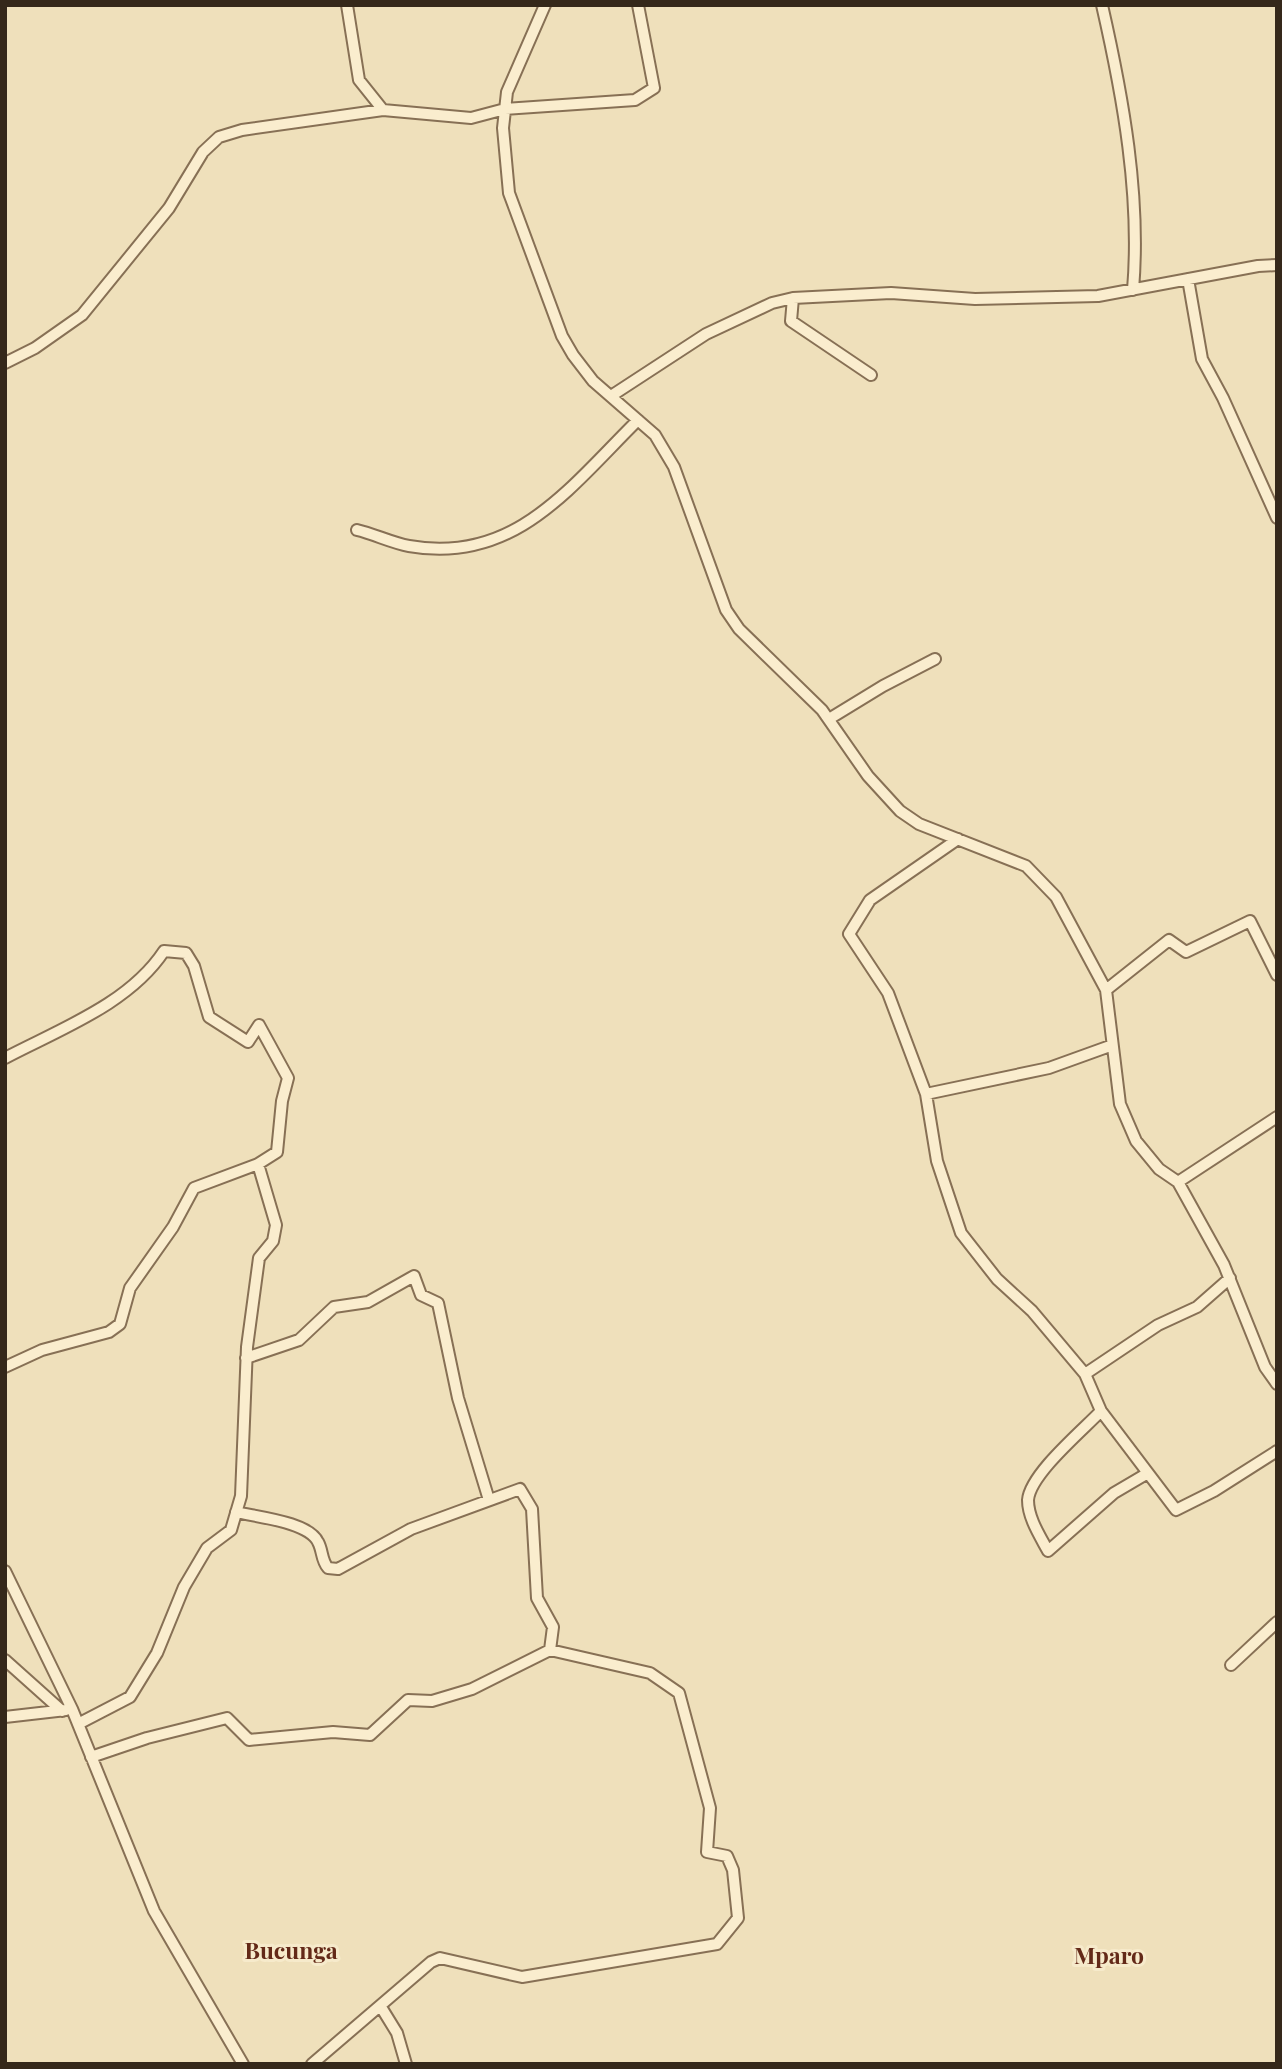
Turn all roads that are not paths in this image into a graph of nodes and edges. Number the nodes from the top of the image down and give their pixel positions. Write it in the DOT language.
graph roads {
  1 [pos="347,5"];
  2 [pos="545,5"];
  3 [pos="638,5"];
  4 [pos="1102,5"];
  5 [pos="505,109"];
  6 [pos="383,110"];
  7 [pos="1277,265"];
  8 [pos="1188,279"];
  9 [pos="1133,290"];
  10 [pos="793,298"];
  11 [pos="5,363"];
  12 [pos="871,375"];
  13 [pos="611,396"];
  14 [pos="638,420"];
  15 [pos="1277,518"];
  16 [pos="357,530"];
  17 [pos="935,659"];
  18 [pos="829,719"];
  19 [pos="957,839"];
  20 [pos="1277,975"];
  21 [pos="1106,990"];
  22 [pos="1110,1046"];
  23 [pos="5,1058"];
  24 [pos="926,1094"];
  25 [pos="1277,1117"];
  26 [pos="258,1164"];
  27 [pos="1178,1182"];
  28 [pos="1230,1278"];
  29 [pos="246,1358"];
  30 [pos="5,1367"];
  31 [pos="1085,1374"];
  32 [pos="1277,1384"];
  33 [pos="1101,1411"];
  34 [pos="1277,1451"];
  35 [pos="1148,1473"];
  36 [pos="489,1500"];
  37 [pos="236,1512"];
  38 [pos="5,1571"];
  39 [pos="1277,1622"];
  40 [pos="550,1650"];
  41 [pos="5,1660"];
  42 [pos="1231,1665"];
  43 [pos="67,1710"];
  44 [pos="5,1717"];
  45 [pos="78,1724"];
  46 [pos="91,1757"];
  47 [pos="381,2007"];
  48 [pos="243,2064"];
  49 [pos="312,2064"];
  50 [pos="406,2064"];
  1 -- 6 [label="street"];
  2 -- 5 [label="street"];
  3 -- 5 [label="street"];
  4 -- 9 [label="street"];
  5 -- 6 [label="street"];
  5 -- 13 [label="street"];
  6 -- 11 [label="street"];
  7 -- 8 [label="street"];
  8 -- 9 [label="street"];
  8 -- 15 [label="street"];
  9 -- 10 [label="street"];
  10 -- 12 [label="street"];
  10 -- 13 [label="street"];
  13 -- 14 [label="street"];
  14 -- 16 [label="street"];
  14 -- 18 [label="street"];
  17 -- 18 [label="street"];
  18 -- 19 [label="street"];
  19 -- 21 [label="street"];
  19 -- 24 [label="street"];
  20 -- 21 [label="street"];
  21 -- 22 [label="street"];
  22 -- 24 [label="street"];
  22 -- 27 [label="street"];
  23 -- 26 [label="street"];
  24 -- 31 [label="street"];
  25 -- 27 [label="street"];
  26 -- 29 [label="street"];
  26 -- 30 [label="street"];
  27 -- 28 [label="street"];
  28 -- 31 [label="street"];
  28 -- 32 [label="street"];
  29 -- 36 [label="street"];
  29 -- 37 [label="street"];
  31 -- 33 [label="street"];
  33 -- 35 [label="street"];
  33 -- 35 [label="street"];
  34 -- 35 [label="street"];
  36 -- 37 [label="street"];
  36 -- 40 [label="street"];
  37 -- 45 [label="street"];
  38 -- 43 [label="street"];
  39 -- 42 [label="street"];
  40 -- 46 [label="street"];
  40 -- 47 [label="street"];
  41 -- 43 [label="street"];
  43 -- 44 [label="street"];
  43 -- 45 [label="street"];
  45 -- 46 [label="street"];
  46 -- 48 [label="street"];
  47 -- 49 [label="street"];
  47 -- 50 [label="street"];
}
